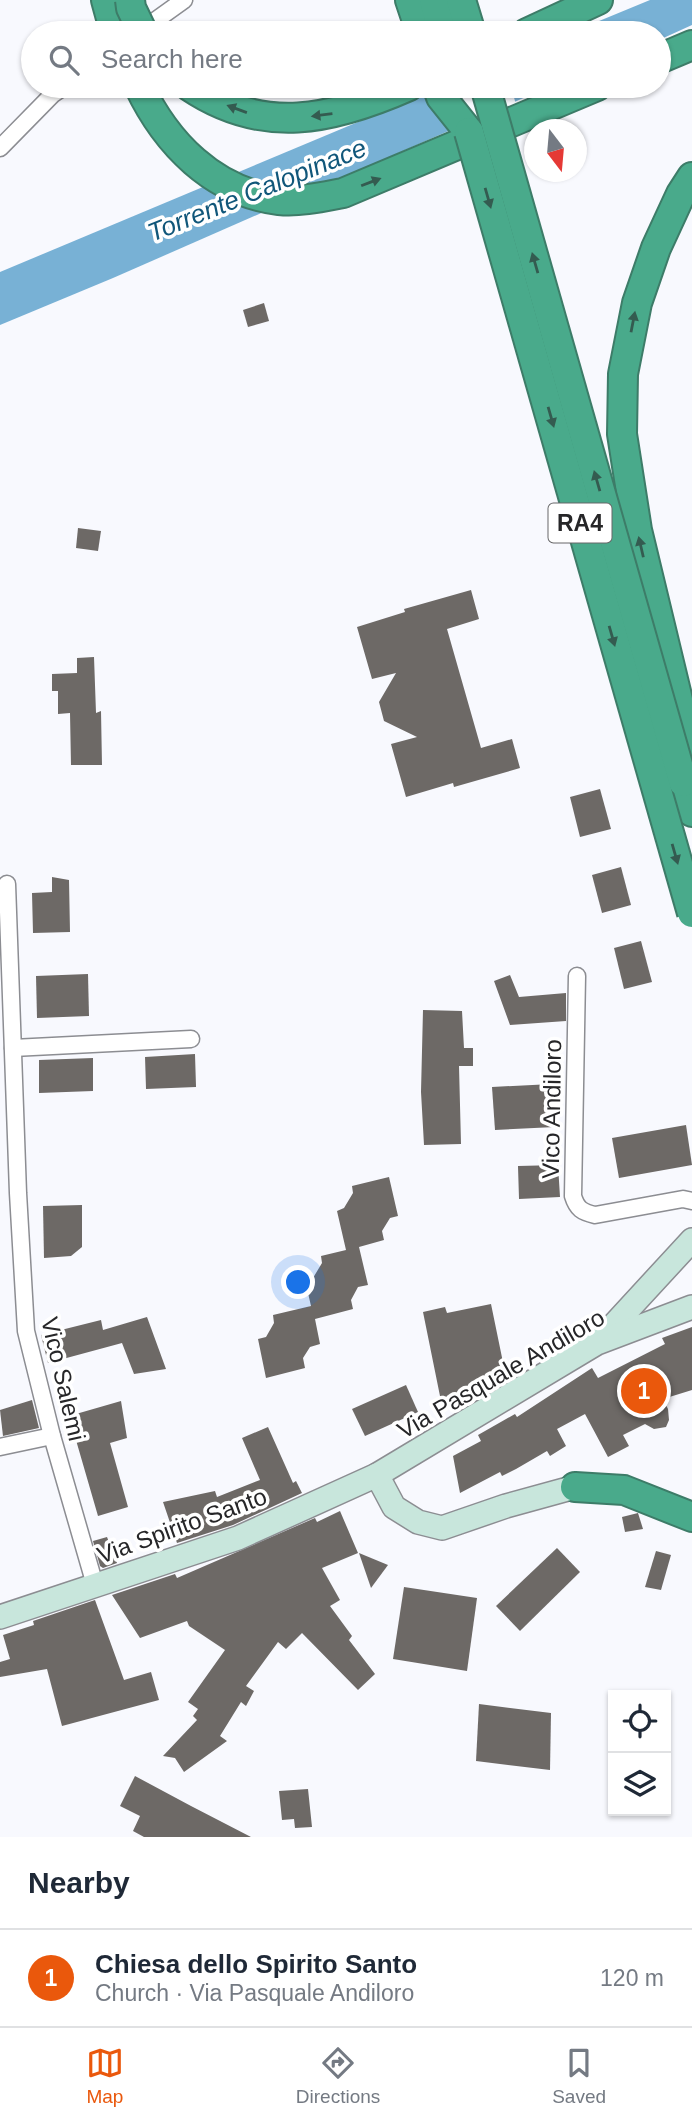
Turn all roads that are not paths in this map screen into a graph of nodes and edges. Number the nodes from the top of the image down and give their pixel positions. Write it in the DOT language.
graph roads {
  1 [pos="106,0"];
  2 [pos="130,0"];
  3 [pos="184,0"];
  4 [pos="410,0"];
  5 [pos="434,0"];
  6 [pos="461,0"];
  7 [pos="598,0"];
  8 [pos="112,21"];
  9 [pos="137,21"];
  10 [pos="155,21"];
  11 [pos="417,21"];
  12 [pos="440,21"];
  13 [pos="467,21"];
  14 [pos="553,21"];
  15 [pos="692,45"];
  16 [pos="671,54"];
  17 [pos="50,98"];
  18 [pos="146,98"];
  19 [pos="213,98"];
  20 [pos="376,98"];
  21 [pos="442,98"];
  22 [pos="460,98"];
  23 [pos="488,98"];
  24 [pos="569,98"];
  25 [pos="469,132"];
  26 [pos="0,148"];
  27 [pos="692,177"];
  28 [pos="683,782"];
  29 [pos="692,812"];
  30 [pos="7,884"];
  31 [pos="692,913"];
  32 [pos="578,976"];
  33 [pos="191,1039"];
  34 [pos="12,1048"];
  35 [pos="692,1201"];
  36 [pos="692,1240"];
  37 [pos="692,1307"];
  38 [pos="597,1343"];
  39 [pos="52,1436"];
  40 [pos="0,1447"];
  41 [pos="377,1475"];
  42 [pos="575,1487"];
  43 [pos="692,1517"];
  44 [pos="95,1585"];
  45 [pos="0,1617"];
  1 -- 8 [label="highway"];
  2 -- 9 [label="highway, bridge"];
  3 -- 10 [label="street"];
  4 -- 11 [label="highway"];
  5 -- 12 [label="highway"];
  6 -- 13 [label="highway"];
  7 -- 14 [label="highway"];
  15 -- 16 [label="highway"];
  17 -- 26 [label="street"];
  18 -- 24 [label="highway, one-way"];
  20 -- 19 [label="highway, one-way"];
  21 -- 25 [label="highway"];
  22 -- 25 [label="highway, RA4"];
  28 -- 23 [label="highway, RA4, one-way, bridge"];
  25 -- 31 [label="highway, RA4, one-way, bridge"];
  28 -- 27 [label="highway, one-way, bridge"];
  28 -- 29 [label="highway, RA4"];
  30 -- 34 [label="street, Vico Salemi"];
  32 -- 35 [label="street, Vico Andiloro"];
  33 -- 34 [label="street"];
  34 -- 39 [label="street, Vico Salemi"];
  36 -- 38 [label="street"];
  37 -- 38 [label="street, Via Pasquale Andiloro"];
  38 -- 41 [label="street, Via Pasquale Andiloro"];
  39 -- 40 [label="street"];
  39 -- 44 [label="street, Vico Salemi"];
  41 -- 42 [label="street"];
  41 -- 44 [label="street, Via Spirito Santo"];
  42 -- 43 [label="highway"];
  44 -- 45 [label="street, Via Spirito Santo"];
}
